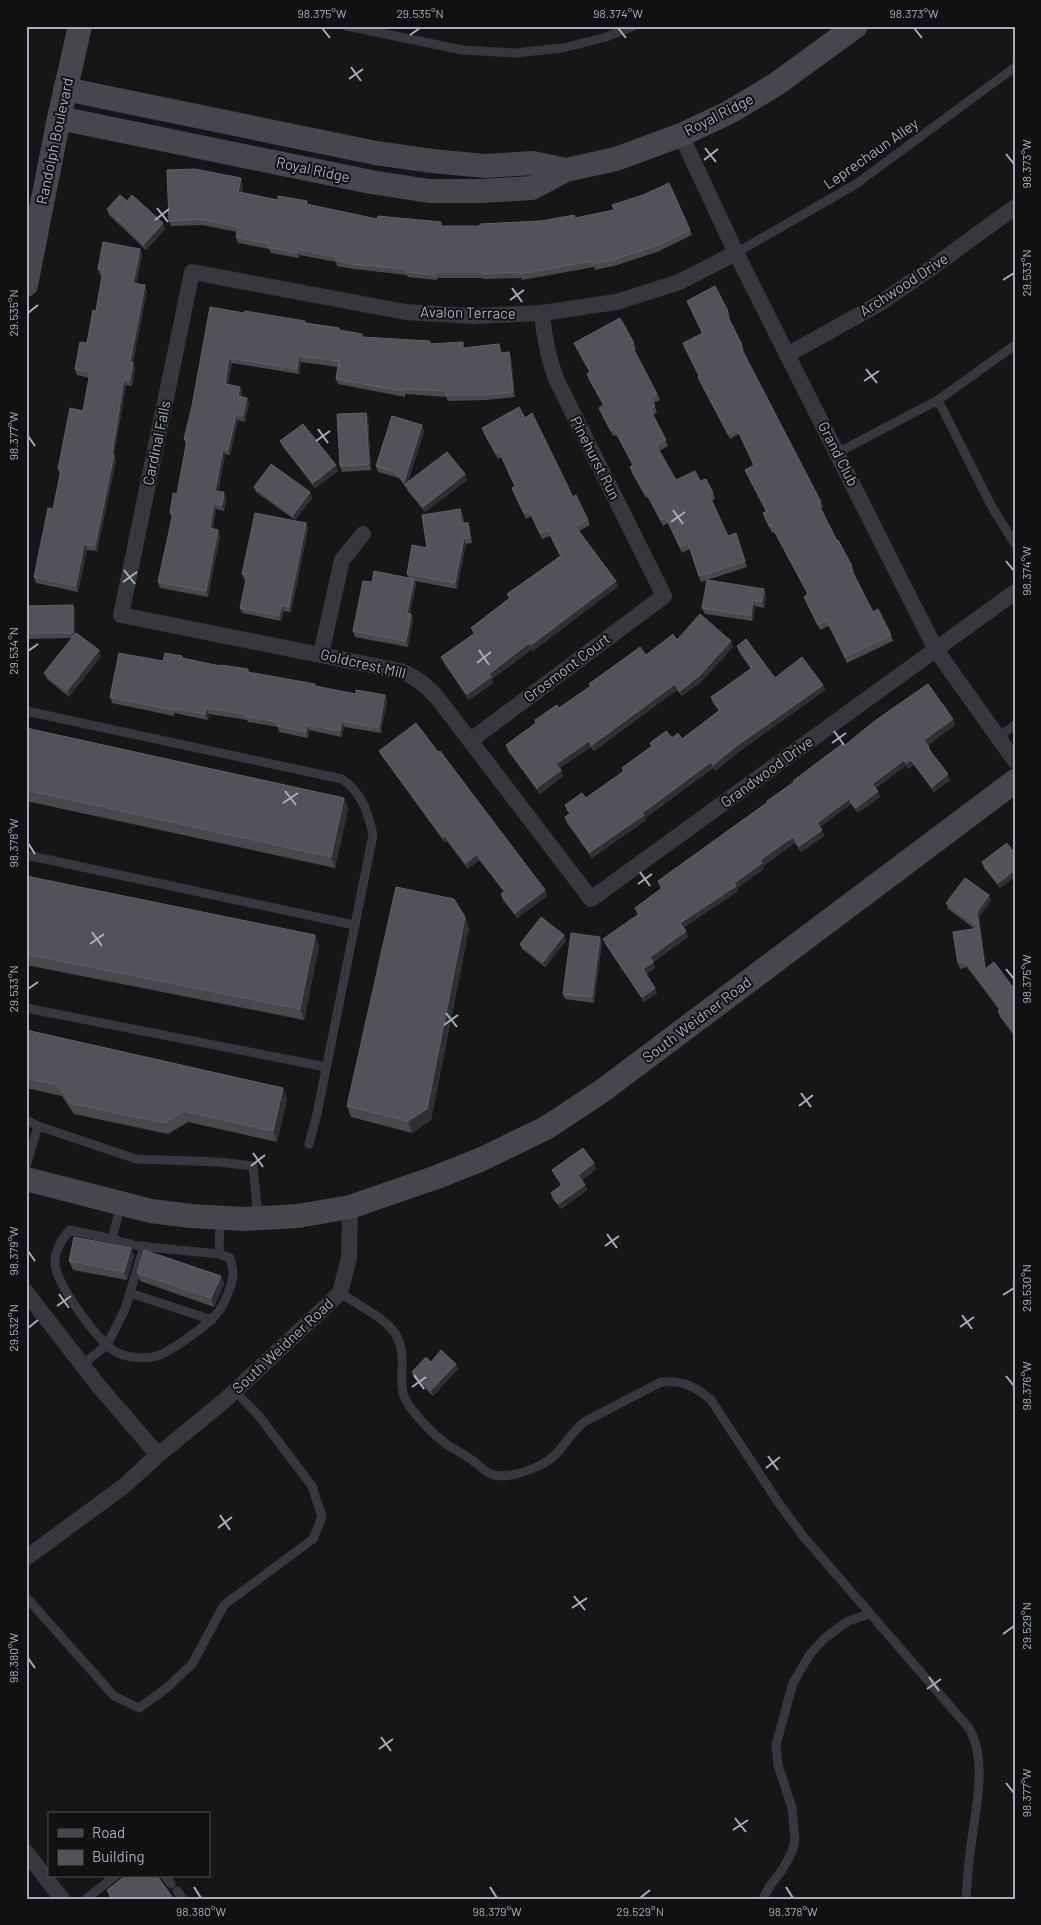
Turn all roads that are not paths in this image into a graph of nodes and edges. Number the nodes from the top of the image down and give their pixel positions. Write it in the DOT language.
graph roads {
  1 [pos="80,26"];
  2 [pos="347,26"];
  3 [pos="633,26"];
  4 [pos="844,30"];
  5 [pos="1015,67"];
  6 [pos="65,89"];
  7 [pos="59,118"];
  8 [pos="681,135"];
  9 [pos="566,170"];
  10 [pos="1015,207"];
  11 [pos="736,253"];
  12 [pos="192,272"];
  13 [pos="26,285"];
  14 [pos="542,314"];
  15 [pos="1015,345"];
  16 [pos="787,355"];
  17 [pos="938,400"];
  18 [pos="837,454"];
  19 [pos="364,534"];
  20 [pos="1015,544"];
  21 [pos="1015,592"];
  22 [pos="664,596"];
  23 [pos="121,615"];
  24 [pos="936,650"];
  25 [pos="321,654"];
  26 [pos="26,711"];
  27 [pos="1015,725"];
  28 [pos="998,737"];
  29 [pos="471,740"];
  30 [pos="1015,761"];
  31 [pos="1015,781"];
  32 [pos="26,856"];
  33 [pos="591,899"];
  34 [pos="354,925"];
  35 [pos="26,1008"];
  36 [pos="326,1067"];
  37 [pos="26,1120"];
  38 [pos="38,1126"];
  39 [pos="309,1144"];
  40 [pos="26,1166"];
  41 [pos="26,1179"];
  42 [pos="121,1203"];
  43 [pos="350,1207"];
  44 [pos="220,1218"];
  45 [pos="258,1218"];
  46 [pos="112,1239"];
  47 [pos="144,1246"];
  48 [pos="219,1254"];
  49 [pos="26,1292"];
  50 [pos="130,1293"];
  51 [pos="340,1293"];
  52 [pos="212,1320"];
  53 [pos="107,1345"];
  54 [pos="83,1364"];
  55 [pos="235,1390"];
  56 [pos="158,1455"];
  57 [pos="26,1558"];
  58 [pos="26,1597"];
  59 [pos="869,1614"];
  60 [pos="26,1852"];
  61 [pos="112,1878"];
  62 [pos="166,1878"];
  63 [pos="62,1899"];
  64 [pos="86,1899"];
  65 [pos="183,1899"];
  66 [pos="763,1899"];
  67 [pos="966,1899"];
  1 -- 6 [label="main road, Randolph Boulevard"];
  2 -- 3 [label="lane"];
  4 -- 8 [label="main road, Royal Ridge"];
  5 -- 11 [label="lane, Leprechaun Alley"];
  6 -- 7 [label="main road, Randolph Boulevard"];
  6 -- 9 [label="main road, Royal Ridge"];
  7 -- 9 [label="main road, Royal Ridge"];
  7 -- 13 [label="main road, Randolph Boulevard"];
  8 -- 9 [label="main road, Royal Ridge"];
  8 -- 11 [label="street, Grand Club"];
  10 -- 16 [label="street, Archwood Drive"];
  11 -- 14 [label="street, Avalon Terrace"];
  11 -- 16 [label="street, Grand Club"];
  12 -- 14 [label="street, Avalon Terrace"];
  12 -- 23 [label="street, Cardinal Falls"];
  14 -- 22 [label="street, Pinehurst Run"];
  15 -- 17 [label="lane"];
  16 -- 18 [label="street, Grand Club"];
  17 -- 18 [label="lane"];
  17 -- 20 [label="lane"];
  18 -- 24 [label="street, Grand Club"];
  19 -- 25 [label="street"];
  21 -- 24 [label="street, Grandwood Drive"];
  22 -- 29 [label="street, Grosmont Court"];
  23 -- 25 [label="street, Goldcrest Mill"];
  24 -- 28 [label="street, Grand Club"];
  24 -- 33 [label="street, Grandwood Drive"];
  25 -- 29 [label="street, Goldcrest Mill"];
  26 -- 34 [label="lane"];
  27 -- 28 [label="lane"];
  28 -- 30 [label="street, Grand Club"];
  29 -- 33 [label="street, Goldcrest Mill"];
  31 -- 43 [label="main road, South Weidner Road"];
  32 -- 34 [label="lane"];
  34 -- 36 [label="lane"];
  35 -- 36 [label="lane"];
  36 -- 39 [label="lane"];
  37 -- 38 [label="lane"];
  38 -- 40 [label="lane"];
  38 -- 45 [label="lane"];
  41 -- 42 [label="main road, South Weidner Road"];
  42 -- 44 [label="main road, South Weidner Road"];
  42 -- 46 [label="lane"];
  43 -- 45 [label="main road, South Weidner Road"];
  43 -- 51 [label="street, South Weidner Road"];
  44 -- 45 [label="main road, South Weidner Road"];
  44 -- 48 [label="lane"];
  46 -- 47 [label="lane"];
  46 -- 53 [label="lane"];
  47 -- 48 [label="lane"];
  47 -- 50 [label="lane"];
  48 -- 52 [label="lane"];
  49 -- 54 [label="street"];
  50 -- 52 [label="lane"];
  50 -- 53 [label="lane"];
  51 -- 55 [label="street, South Weidner Road"];
  51 -- 59 [label="lane"];
  52 -- 53 [label="lane"];
  53 -- 54 [label="lane"];
  54 -- 56 [label="street"];
  55 -- 56 [label="street, South Weidner Road"];
  55 -- 58 [label="lane"];
  56 -- 57 [label="street, South Weidner Road"];
  59 -- 66 [label="lane"];
  59 -- 67 [label="lane"];
  60 -- 63 [label="street"];
  61 -- 64 [label="lane"];
  62 -- 65 [label="lane"];
}
